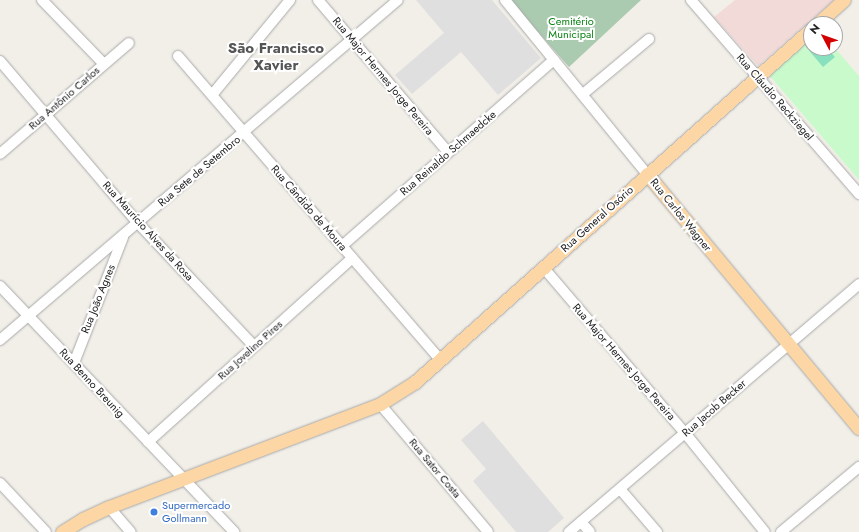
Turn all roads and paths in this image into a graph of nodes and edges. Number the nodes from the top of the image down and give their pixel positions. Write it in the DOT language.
graph roads {
  1 [pos="42,0"];
  2 [pos="290,0"];
  3 [pos="318,0"];
  4 [pos="398,0"];
  5 [pos="505,0"];
  6 [pos="691,0"];
  7 [pos="844,0"];
  8 [pos="826,16"];
  9 [pos="803,36"];
  10 [pos="649,38"];
  11 [pos="353,40"];
  12 [pos="129,43"];
  13 [pos="178,56"];
  14 [pos="554,60"];
  15 [pos="0,61"];
  16 [pos="104,64"];
  17 [pos="757,76"];
  18 [pos="583,94"];
  19 [pos="212,95"];
  20 [pos="46,114"];
  21 [pos="244,133"];
  22 [pos="448,152"];
  23 [pos="0,154"];
  24 [pos="647,174"];
  25 [pos="859,194"];
  26 [pos="138,223"];
  27 [pos="123,235"];
  28 [pos="342,246"];
  29 [pos="352,258"];
  30 [pos="543,268"];
  31 [pos="859,284"];
  32 [pos="0,286"];
  33 [pos="29,316"];
  34 [pos="0,340"];
  35 [pos="787,345"];
  36 [pos="254,346"];
  37 [pos="440,360"];
  38 [pos="74,363"];
  39 [pos="380,404"];
  40 [pos="859,428"];
  41 [pos="685,433"];
  42 [pos="148,442"];
  43 [pos="859,467"];
  44 [pos="183,479"];
  45 [pos="0,483"];
  46 [pos="620,489"];
  47 [pos="109,507"];
  48 [pos="581,522"];
  49 [pos="46,532"];
  50 [pos="62,532"];
  51 [pos="131,532"];
  52 [pos="234,532"];
  53 [pos="488,532"];
  54 [pos="569,532"];
  55 [pos="590,532"];
  56 [pos="657,532"];
  57 [pos="765,532"];
  58 [pos="781,532"];
  1 -- 16 [label="street"];
  2 -- 19 [label="street"];
  3 -- 11 [label="street, Rua Major Hermes Jorge Pereira"];
  4 -- 11 [label="street, Rua Sete de Setembro"];
  5 -- 14 [label="street, Rua Carlos Wagner"];
  6 -- 17 [label="street, Rua Cláudio Reckziegel"];
  7 -- 8 [label="main road"];
  9 -- 17 [label="main road, Rua General Osório"];
  10 -- 18 [label="street"];
  11 -- 21 [label="street, Rua Sete de Setembro"];
  11 -- 22 [label="street, Rua Major Hermes Jorge Pereira"];
  12 -- 16 [label="street, Rua Antônio Carlos"];
  13 -- 19 [label="street, Rua Cândido de Moura"];
  14 -- 18 [label="street, Rua Carlos Wagner"];
  14 -- 22 [label="street, Rua Reinaldo Schmaedcke"];
  15 -- 20 [label="street, Rua Maurício Alves da Rosa"];
  16 -- 20 [label="street, Rua Antônio Carlos"];
  17 -- 24 [label="main road, Rua General Osório"];
  17 -- 25 [label="street, Rua Cláudio Reckziegel"];
  18 -- 24 [label="street, Rua Carlos Wagner"];
  19 -- 21 [label="street, Rua Cândido de Moura"];
  20 -- 23 [label="street, Rua Antônio Carlos"];
  20 -- 26 [label="street, Rua Maurício Alves da Rosa"];
  21 -- 26 [label="street, Rua Sete de Setembro"];
  21 -- 28 [label="street, Rua Cândido de Moura"];
  22 -- 28 [label="street, Rua Reinaldo Schmaedcke"];
  24 -- 30 [label="main road, Rua General Osório"];
  24 -- 35 [label="main road, Rua Carlos Wagner"];
  26 -- 27 [label="street, Rua Sete de Setembro"];
  26 -- 36 [label="street, Rua Maurício Alves da Rosa"];
  27 -- 33 [label="street, Rua Sete de Setembro"];
  27 -- 38 [label="street, Rua João Agnes"];
  28 -- 29 [label="street, Rua Cândido de Moura"];
  29 -- 36 [label="street, Rua Jovelino Pires"];
  29 -- 37 [label="street, Rua Cândido de Moura"];
  30 -- 37 [label="main road, Rua General Osório"];
  30 -- 41 [label="street, Rua Major Hermes Jorge Pereira"];
  31 -- 35 [label="street, Rua Jacob Becker"];
  32 -- 33 [label="street, Rua Benno Breunig"];
  33 -- 34 [label="street, Rua Sete de Setembro"];
  33 -- 38 [label="street, Rua Benno Breunig"];
  35 -- 40 [label="main road, Rua Carlos Wagner"];
  35 -- 41 [label="street, Rua Jacob Becker"];
  36 -- 42 [label="street, Rua Jovelino Pires"];
  37 -- 39 [label="main road, Rua General Osório"];
  38 -- 42 [label="street, Rua Benno Breunig"];
  39 -- 44 [label="main road, Rua General Osório"];
  39 -- 53 [label="street, Rua Sator Costa"];
  41 -- 46 [label="street, Rua Jacob Becker"];
  41 -- 57 [label="street, Rua Major Hermes Jorge Pereira"];
  42 -- 44 [label="street, Rua Benno Breunig"];
  43 -- 58 [label="street"];
  44 -- 47 [label="main road, Rua General Osório"];
  44 -- 52 [label="street, Rua Benno Breunig"];
  45 -- 49 [label="street"];
  46 -- 48 [label="street, Rua Jacob Becker"];
  46 -- 56 [label="street"];
  47 -- 50 [label="main road, Rua General Osório"];
  47 -- 51 [label="street"];
  48 -- 54 [label="street, Rua Jacob Becker"];
  48 -- 55 [label="street"];
}
